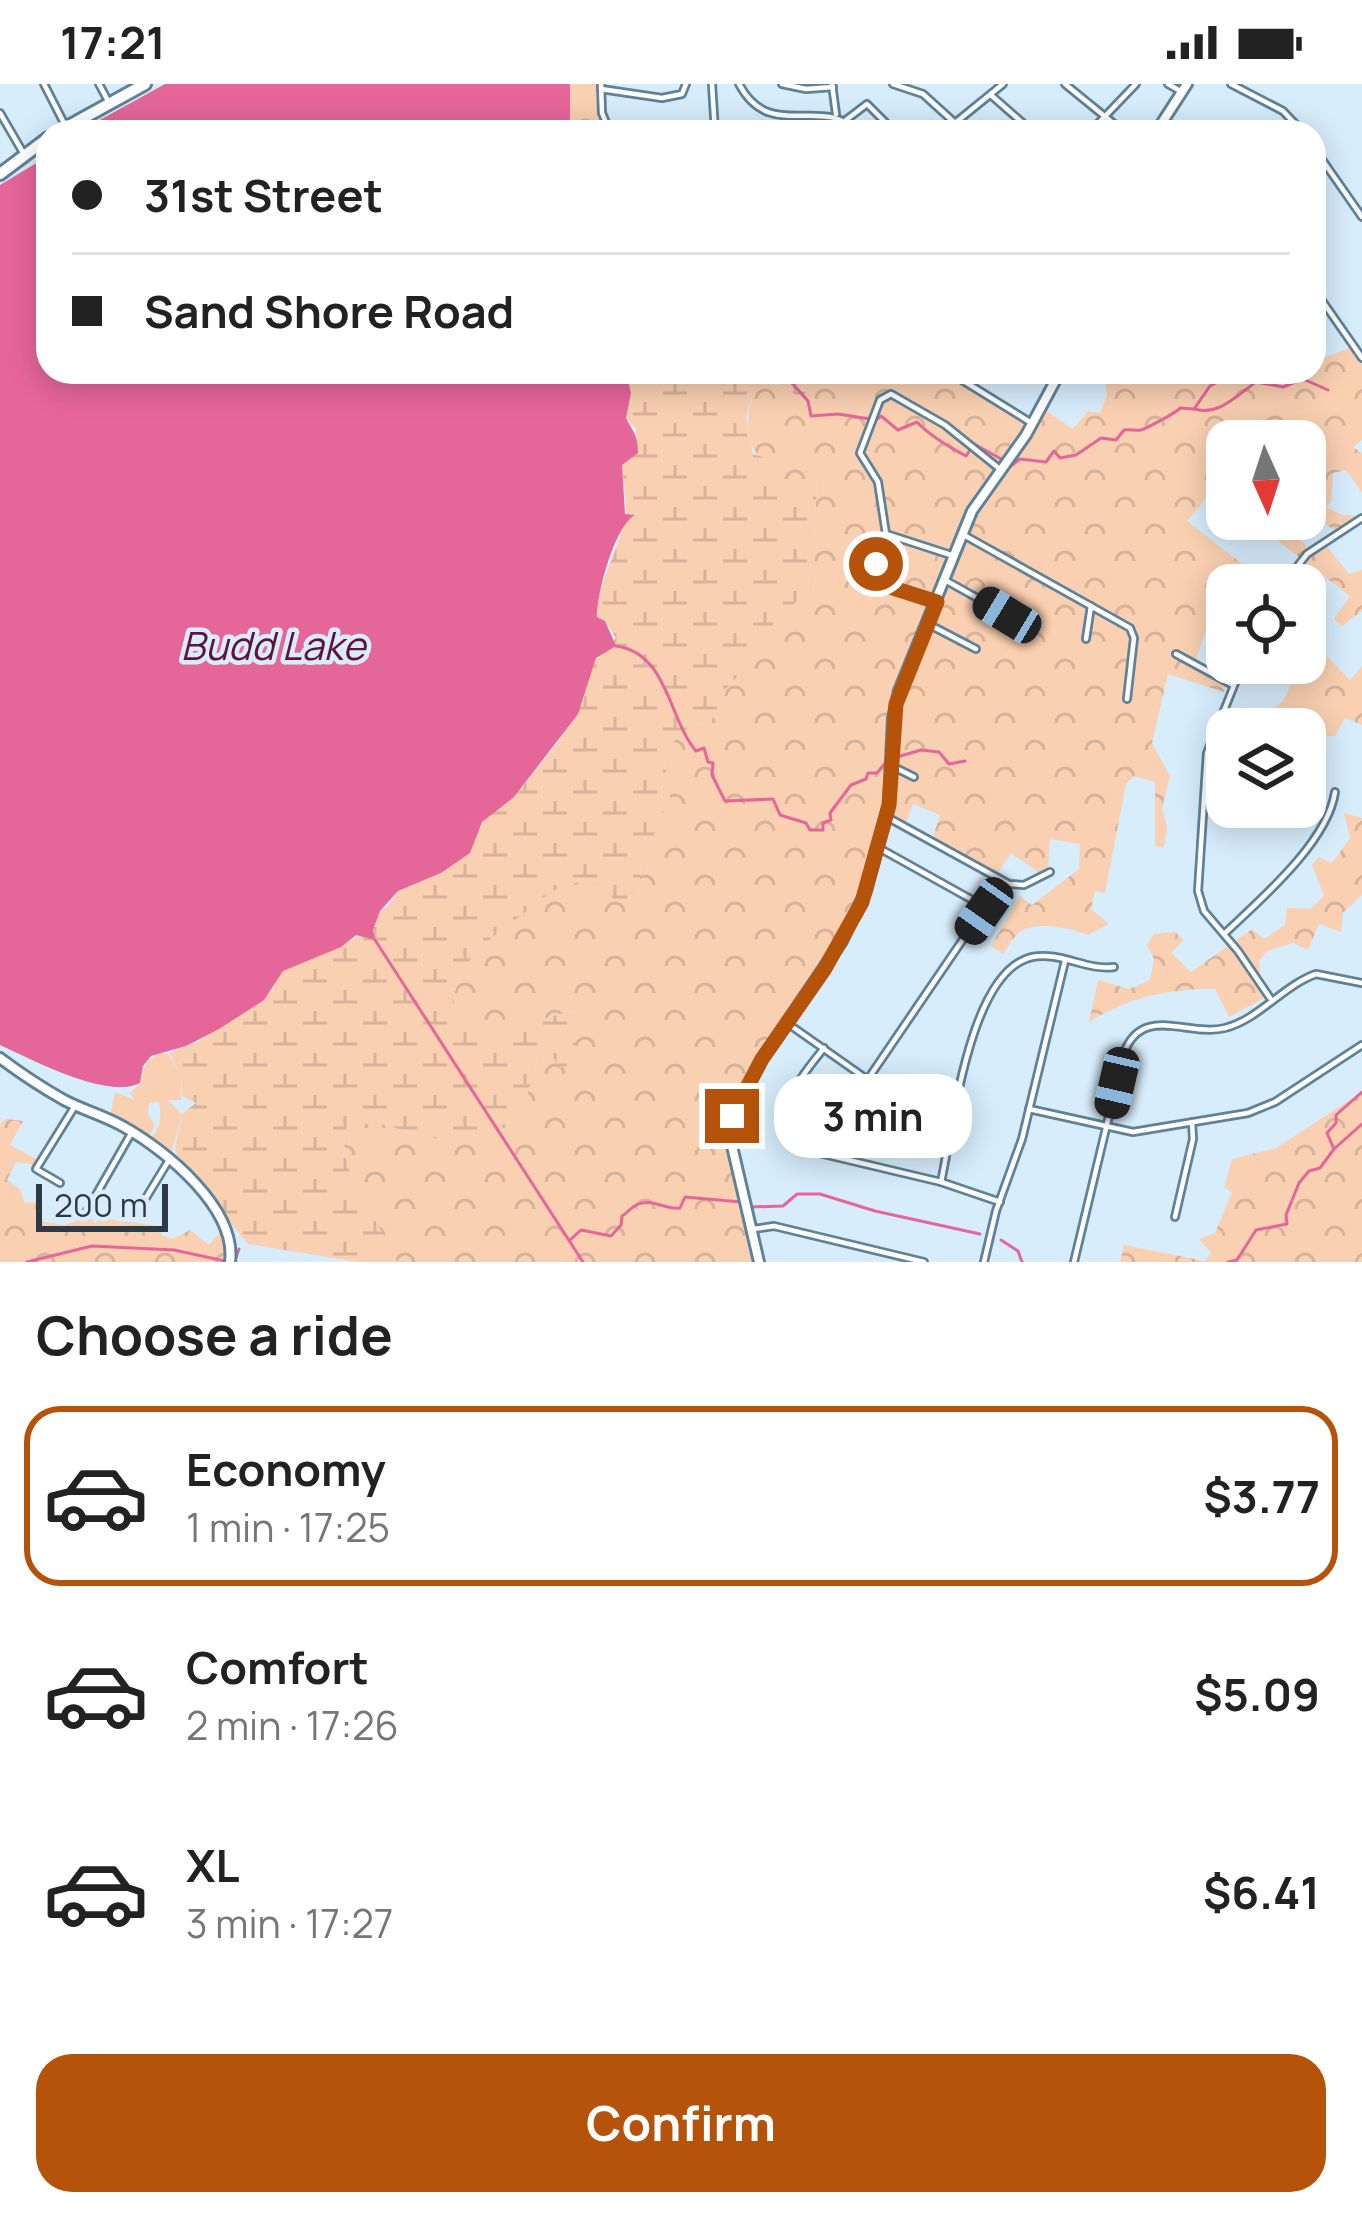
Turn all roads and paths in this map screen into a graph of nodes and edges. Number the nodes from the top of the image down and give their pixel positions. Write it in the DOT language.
graph roads {
  1 [pos="44,84"];
  2 [pos="99,84"];
  3 [pos="145,84"];
  4 [pos="686,84"];
  5 [pos="712,84"];
  6 [pos="739,84"];
  7 [pos="782,84"];
  8 [pos="892,84"];
  9 [pos="932,84"];
  10 [pos="1003,84"];
  11 [pos="1065,84"];
  12 [pos="1136,84"];
  13 [pos="1168,84"];
  14 [pos="1231,84"];
  15 [pos="832,85"];
  16 [pos="601,87"];
  17 [pos="1184,88"];
  18 [pos="923,94"];
  19 [pos="991,95"];
  20 [pos="110,104"];
  21 [pos="0,113"];
  22 [pos="836,116"];
  23 [pos="1104,118"];
  24 [pos="58,120"];
  25 [pos="79,120"];
  26 [pos="604,120"];
  27 [pos="715,120"];
  28 [pos="847,120"];
  29 [pos="882,120"];
  30 [pos="951,120"];
  31 [pos="960,120"];
  32 [pos="1019,120"];
  33 [pos="1107,120"];
  34 [pos="1164,120"];
  35 [pos="1292,120"];
  36 [pos="36,148"];
  37 [pos="25,156"];
  38 [pos="1326,165"];
  39 [pos="0,174"];
  40 [pos="1362,217"];
  41 [pos="1326,306"];
  42 [pos="1362,358"];
  43 [pos="968,384"];
  44 [pos="1053,384"];
  45 [pos="1033,424"];
  46 [pos="1001,470"];
  47 [pos="1362,518"];
  48 [pos="886,534"];
  49 [pos="962,534"];
  50 [pos="954,556"];
  51 [pos="1299,564"];
  52 [pos="945,580"];
  53 [pos="937,602"];
  54 [pos="1090,606"];
  55 [pos="1022,622"];
  56 [pos="928,625"];
  57 [pos="1086,639"];
  58 [pos="976,650"];
  59 [pos="1177,655"];
  60 [pos="1233,685"];
  61 [pos="1127,698"];
  62 [pos="892,766"];
  63 [pos="914,777"];
  64 [pos="1335,792"];
  65 [pos="887,818"];
  66 [pos="879,848"];
  67 [pos="1050,872"];
  68 [pos="1224,934"];
  69 [pos="1065,960"];
  70 [pos="1114,967"];
  71 [pos="1362,983"];
  72 [pos="1271,1000"];
  73 [pos="787,1023"];
  74 [pos="1362,1045"];
  75 [pos="824,1048"];
  76 [pos="0,1058"];
  77 [pos="868,1079"];
  78 [pos="75,1106"];
  79 [pos="1029,1109"];
  80 [pos="954,1121"];
  81 [pos="1192,1122"];
  82 [pos="1107,1127"];
  83 [pos="132,1132"];
  84 [pos="169,1160"];
  85 [pos="941,1182"];
  86 [pos="60,1183"];
  87 [pos="1000,1202"];
  88 [pos="138,1211"];
  89 [pos="85,1214"];
  90 [pos="1175,1216"];
  91 [pos="752,1229"];
  92 [pos="230,1262"];
  93 [pos="759,1262"];
  94 [pos="924,1262"];
  95 [pos="984,1262"];
  96 [pos="1074,1262"];
  1 -- 24 [label="street"];
  2 -- 20 [label="street"];
  3 -- 20 [label="main road"];
  4 -- 16 [label="street"];
  5 -- 27 [label="street"];
  6 -- 22 [label="street"];
  7 -- 15 [label="street"];
  8 -- 18 [label="street"];
  9 -- 18 [label="street"];
  10 -- 19 [label="street"];
  11 -- 23 [label="street"];
  12 -- 23 [label="street"];
  13 -- 17 [label="street"];
  14 -- 35 [label="street"];
  15 -- 22 [label="street"];
  16 -- 26 [label="street"];
  17 -- 34 [label="street"];
  18 -- 30 [label="street"];
  19 -- 31 [label="street"];
  19 -- 32 [label="street"];
  20 -- 25 [label="main road"];
  21 -- 37 [label="street"];
  22 -- 28 [label="street"];
  23 -- 33 [label="street"];
  28 -- 29 [label="street"];
  36 -- 37 [label="main road"];
  37 -- 39 [label="main road"];
  38 -- 40 [label="street"];
  41 -- 42 [label="street"];
  43 -- 45 [label="street"];
  44 -- 45 [label="street"];
  45 -- 46 [label="street"];
  46 -- 48 [label="street"];
  46 -- 49 [label="street"];
  47 -- 51 [label="street"];
  48 -- 50 [label="street"];
  48 -- 53 [label="street"];
  49 -- 50 [label="street"];
  49 -- 54 [label="street"];
  50 -- 52 [label="street"];
  52 -- 53 [label="street"];
  52 -- 55 [label="street"];
  53 -- 56 [label="street"];
  54 -- 57 [label="street"];
  54 -- 61 [label="street"];
  56 -- 58 [label="street"];
  56 -- 62 [label="street"];
  59 -- 60 [label="street"];
  60 -- 68 [label="street"];
  62 -- 63 [label="street"];
  62 -- 65 [label="street"];
  64 -- 68 [label="street"];
  65 -- 66 [label="street"];
  65 -- 67 [label="street"];
  66 -- 73 [label="street"];
  66 -- 77 [label="street"];
  68 -- 72 [label="street"];
  69 -- 70 [label="street"];
  69 -- 79 [label="street"];
  69 -- 80 [label="street"];
  71 -- 72 [label="street"];
  72 -- 82 [label="street"];
  73 -- 75 [label="street"];
  73 -- 91 [label="street"];
  74 -- 81 [label="street"];
  75 -- 77 [label="street"];
  75 -- 85 [label="street"];
  76 -- 78 [label="street"];
  77 -- 80 [label="street"];
  78 -- 83 [label="street"];
  78 -- 86 [label="street"];
  79 -- 82 [label="street"];
  79 -- 87 [label="street"];
  80 -- 85 [label="street"];
  81 -- 82 [label="street"];
  81 -- 90 [label="street"];
  82 -- 96 [label="street"];
  83 -- 84 [label="street"];
  83 -- 89 [label="street"];
  84 -- 88 [label="street"];
  84 -- 92 [label="street"];
  85 -- 87 [label="street"];
  87 -- 95 [label="street"];
  91 -- 93 [label="street"];
  91 -- 94 [label="street"];
}
